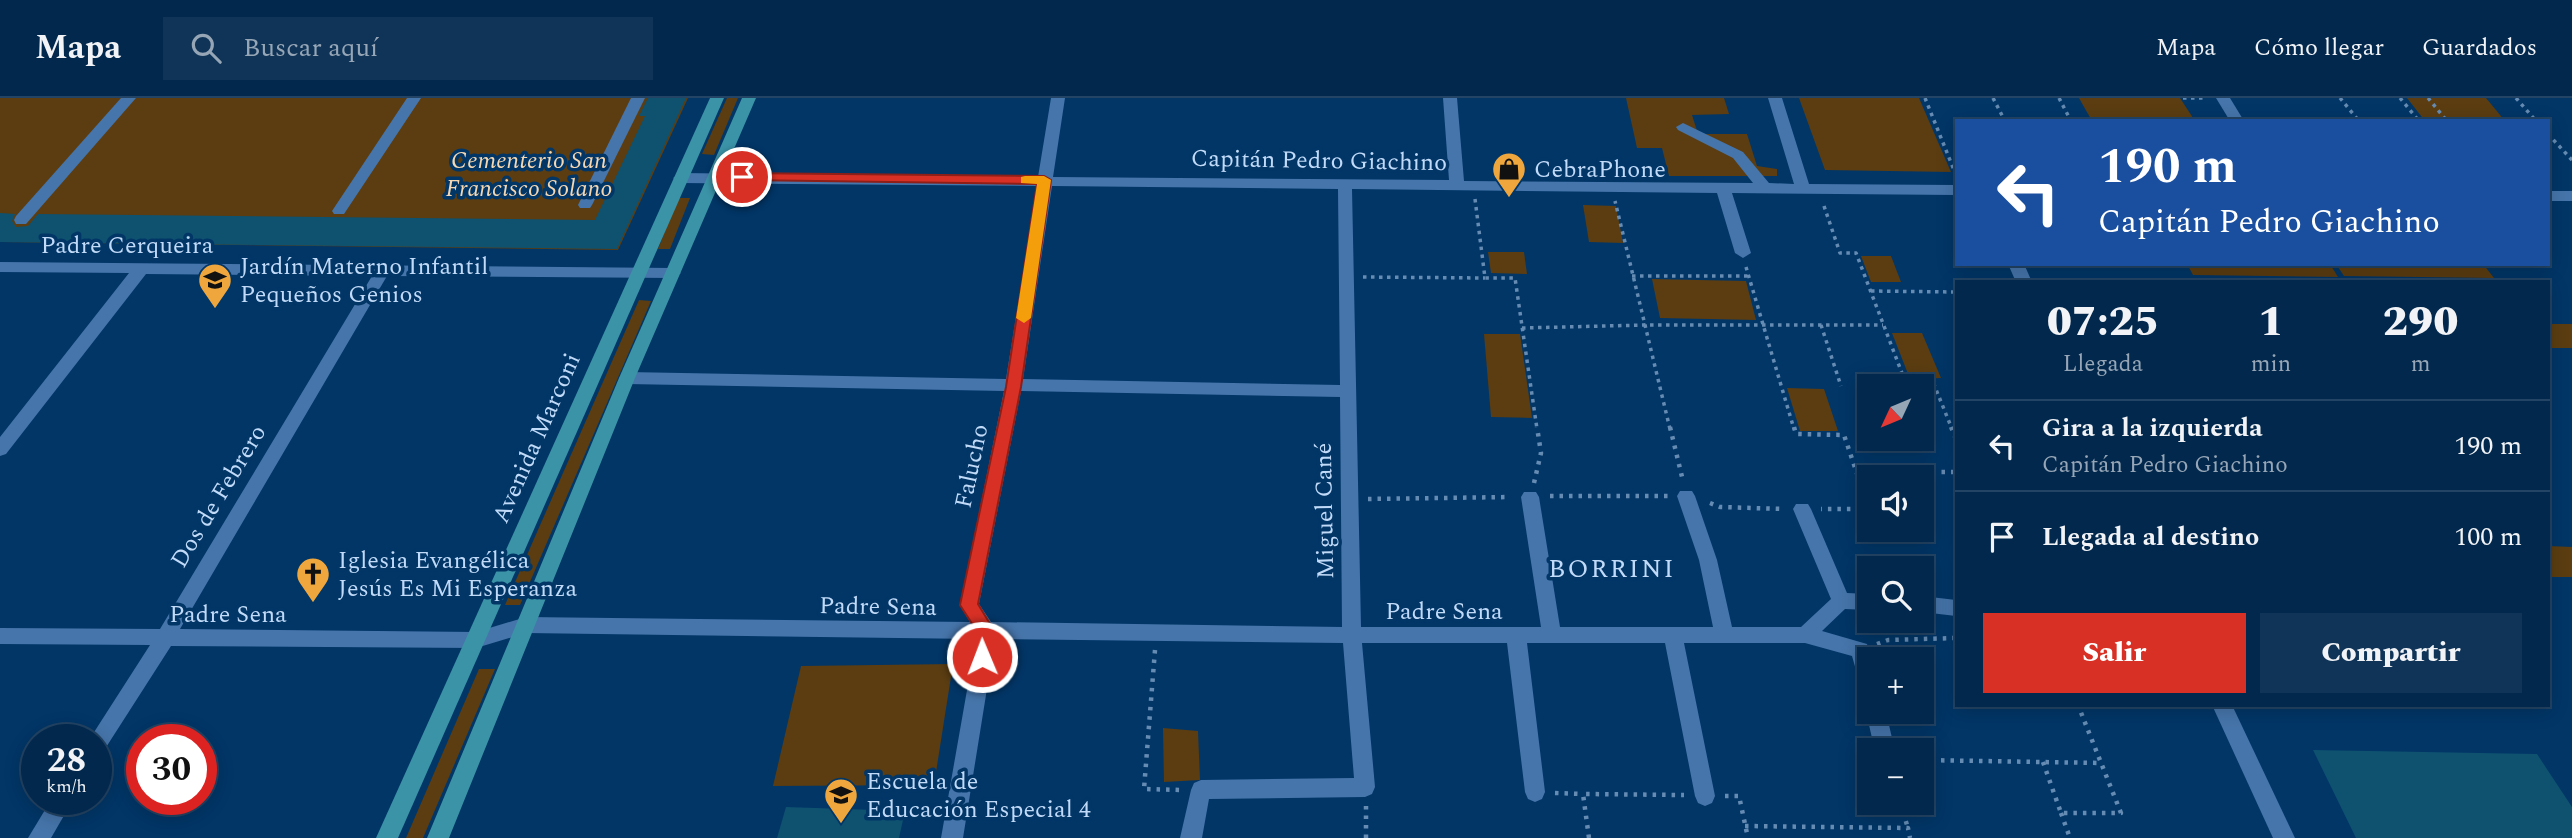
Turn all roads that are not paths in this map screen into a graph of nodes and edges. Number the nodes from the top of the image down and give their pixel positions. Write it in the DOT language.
graph roads {
  1 [pos="129,98"];
  2 [pos="414,98"];
  3 [pos="638,98"];
  4 [pos="717,98"];
  5 [pos="749,98"];
  6 [pos="1058,98"];
  7 [pos="1450,98"];
  8 [pos="1775,98"];
  9 [pos="2223,98"];
  10 [pos="2236,119"];
  11 [pos="1683,127"];
  12 [pos="716,177"];
  13 [pos="680,178"];
  14 [pos="1044,180"];
  15 [pos="1345,183"];
  16 [pos="1465,185"];
  17 [pos="1723,187"];
  18 [pos="1765,188"];
  19 [pos="1810,188"];
  20 [pos="1955,190"];
  21 [pos="2550,196"];
  22 [pos="2572,196"];
  23 [pos="585,205"];
  24 [pos="339,211"];
  25 [pos="21,220"];
  26 [pos="1743,253"];
  27 [pos="0,267"];
  28 [pos="142,268"];
  29 [pos="383,270"];
  30 [pos="638,272"];
  31 [pos="673,272"];
  32 [pos="627,378"];
  33 [pos="1013,387"];
  34 [pos="1348,391"];
  35 [pos="0,449"];
  36 [pos="1530,496"];
  37 [pos="1686,496"];
  38 [pos="1802,509"];
  39 [pos="1841,601"];
  40 [pos="1857,602"];
  41 [pos="1934,605"];
  42 [pos="1955,608"];
  43 [pos="526,625"];
  44 [pos="987,632"];
  45 [pos="1552,634"];
  46 [pos="1352,635"];
  47 [pos="1516,635"];
  48 [pos="1673,635"];
  49 [pos="1724,635"];
  50 [pos="1805,635"];
  51 [pos="0,636"];
  52 [pos="165,638"];
  53 [pos="476,640"];
  54 [pos="1857,649"];
  55 [pos="2223,707"];
  56 [pos="110,724"];
  57 [pos="1535,792"];
  58 [pos="1705,796"];
  59 [pos="53,815"];
  60 [pos="38,838"];
  61 [pos="387,838"];
  62 [pos="438,838"];
  63 [pos="952,838"];
  64 [pos="1191,838"];
  65 [pos="2284,838"];
  1 -- 25 [label="street"];
  2 -- 24 [label="street"];
  3 -- 23 [label="street"];
  4 -- 13 [label="main road, Avenida Marconi"];
  5 -- 12 [label="main road"];
  6 -- 14 [label="street, Falucho"];
  7 -- 16 [label="street"];
  8 -- 19 [label="street"];
  9 -- 10 [label="street"];
  11 -- 18 [label="street"];
  12 -- 13 [label="street, Capitán Pedro Giachino"];
  12 -- 14 [label="street, Capitán Pedro Giachino"];
  12 -- 31 [label="main road"];
  13 -- 30 [label="main road, Avenida Marconi"];
  14 -- 15 [label="street, Capitán Pedro Giachino"];
  14 -- 33 [label="street, Falucho"];
  15 -- 16 [label="street, Capitán Pedro Giachino"];
  15 -- 34 [label="street, Miguel Cané"];
  16 -- 17 [label="street, Capitán Pedro Giachino"];
  17 -- 18 [label="street, Capitán Pedro Giachino"];
  17 -- 26 [label="street"];
  18 -- 19 [label="street, Capitán Pedro Giachino"];
  19 -- 20 [label="street, Capitán Pedro Giachino"];
  21 -- 22 [label="street"];
  27 -- 28 [label="street, Padre Cerqueira"];
  28 -- 29 [label="street, Padre Cerqueira"];
  28 -- 35 [label="street"];
  29 -- 30 [label="street, Padre Cerqueira"];
  29 -- 52 [label="street, Dos de Febrero"];
  30 -- 31 [label="street, Padre Cerqueira"];
  30 -- 53 [label="main road, Avenida Marconi"];
  31 -- 32 [label="main road"];
  32 -- 33 [label="street"];
  32 -- 43 [label="main road"];
  33 -- 34 [label="street"];
  33 -- 44 [label="street, Falucho"];
  34 -- 46 [label="street, Miguel Cané"];
  36 -- 45 [label="street"];
  37 -- 49 [label="street"];
  38 -- 39 [label="street"];
  39 -- 40 [label="street"];
  39 -- 50 [label="street"];
  41 -- 42 [label="street"];
  43 -- 44 [label="street, Padre Sena"];
  43 -- 53 [label="street, Padre Sena"];
  43 -- 62 [label="main road"];
  44 -- 46 [label="street, Padre Sena"];
  44 -- 63 [label="street"];
  45 -- 47 [label="street, Padre Sena"];
  45 -- 48 [label="street, Padre Sena"];
  46 -- 47 [label="street, Padre Sena"];
  46 -- 64 [label="street, Miguel Cané"];
  47 -- 57 [label="street"];
  48 -- 49 [label="street, Padre Sena"];
  48 -- 58 [label="street"];
  49 -- 50 [label="street, Padre Sena"];
  50 -- 54 [label="street, Padre Sena"];
  51 -- 52 [label="street, Padre Sena"];
  52 -- 53 [label="street, Padre Sena"];
  52 -- 56 [label="street, Dos de Febrero"];
  53 -- 61 [label="main road, Avenida Marconi"];
  55 -- 65 [label="street"];
  59 -- 60 [label="street"];
}
